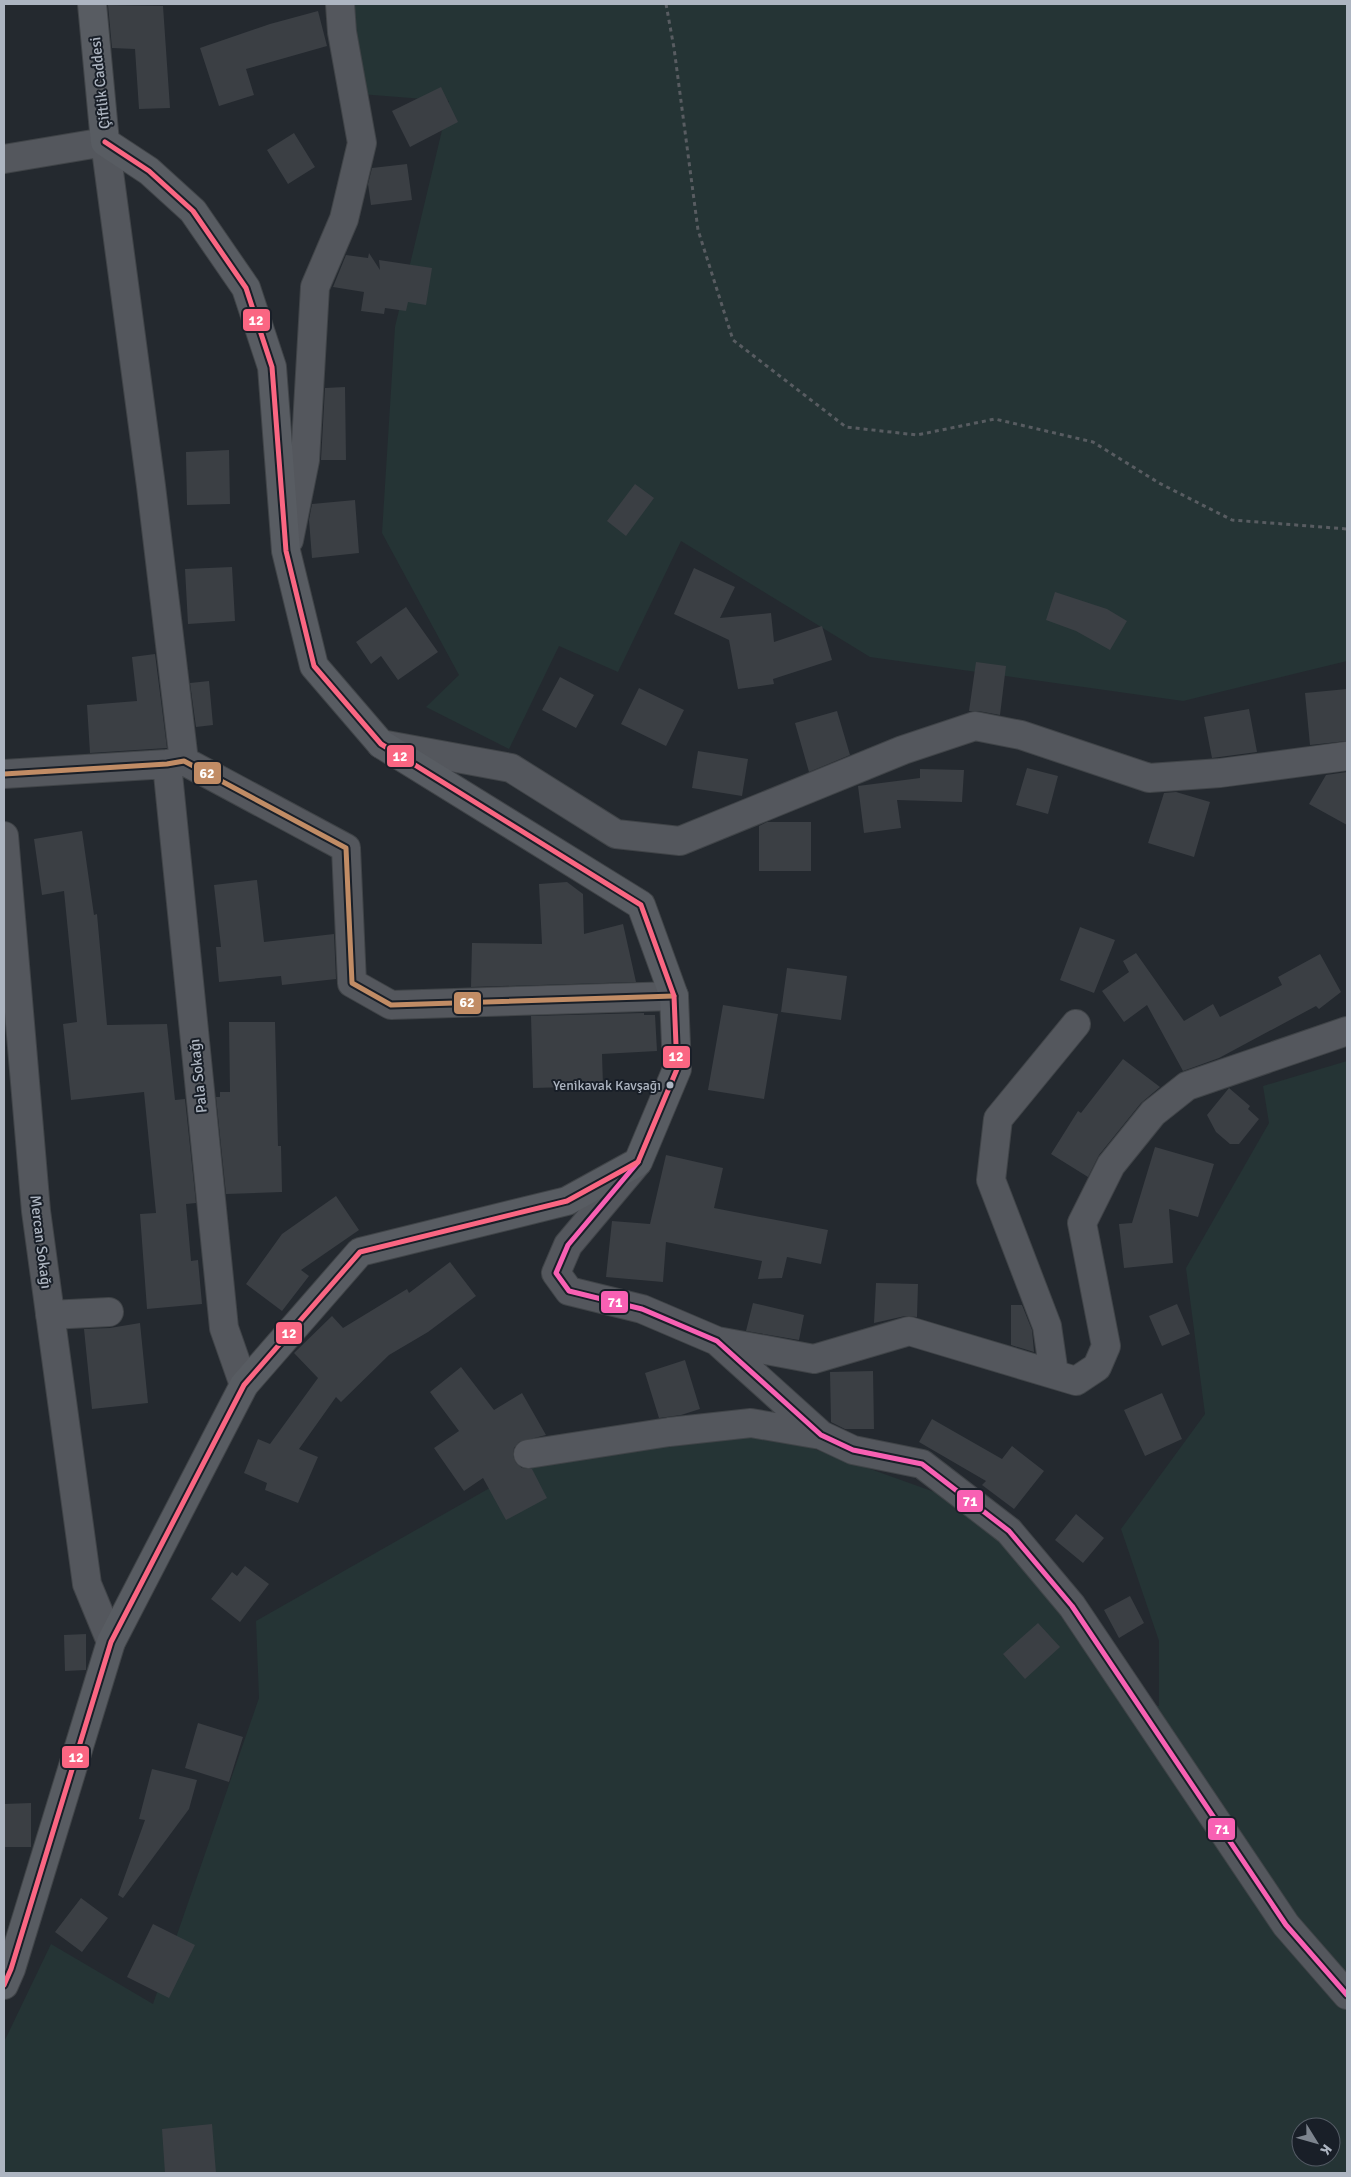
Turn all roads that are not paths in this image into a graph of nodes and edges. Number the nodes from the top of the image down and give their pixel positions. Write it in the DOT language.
graph roads {
  1 [pos="92,4"];
  2 [pos="340,4"];
  3 [pos="105,142"];
  4 [pos="4,159"];
  5 [pos="286,551"];
  6 [pos="381,744"];
  7 [pos="1347,756"];
  8 [pos="175,763"];
  9 [pos="4,774"];
  10 [pos="4,836"];
  11 [pos="674,996"];
  12 [pos="1076,1024"];
  13 [pos="1347,1031"];
  14 [pos="638,1162"];
  15 [pos="110,1312"];
  16 [pos="50,1315"];
  17 [pos="717,1341"];
  18 [pos="1054,1374"];
  19 [pos="244,1385"];
  20 [pos="821,1435"];
  21 [pos="528,1454"];
  22 [pos="111,1642"];
  23 [pos="4,1985"];
  24 [pos="1347,1995"];
  1 -- 3 [label="street, Çiftlik Caddesi"];
  2 -- 5 [label="street"];
  3 -- 4 [label="street"];
  3 -- 5 [label="street, Çiftlik Caddesi"];
  3 -- 8 [label="street, Pala Sokağı"];
  5 -- 6 [label="street, Çiftlik Caddesi"];
  6 -- 7 [label="street"];
  6 -- 11 [label="street, Çiftlik Caddesi"];
  8 -- 9 [label="street"];
  8 -- 11 [label="street"];
  8 -- 19 [label="street, Pala Sokağı"];
  10 -- 16 [label="street, Mercan Sokağı"];
  11 -- 14 [label="street, Çiftlik Caddesi"];
  12 -- 18 [label="street"];
  13 -- 18 [label="street"];
  14 -- 17 [label="street"];
  14 -- 19 [label="street"];
  15 -- 16 [label="street"];
  16 -- 22 [label="street, Mercan Sokağı"];
  17 -- 18 [label="street"];
  17 -- 20 [label="street"];
  19 -- 22 [label="street"];
  20 -- 21 [label="street"];
  20 -- 24 [label="street"];
  22 -- 23 [label="street"];
}
